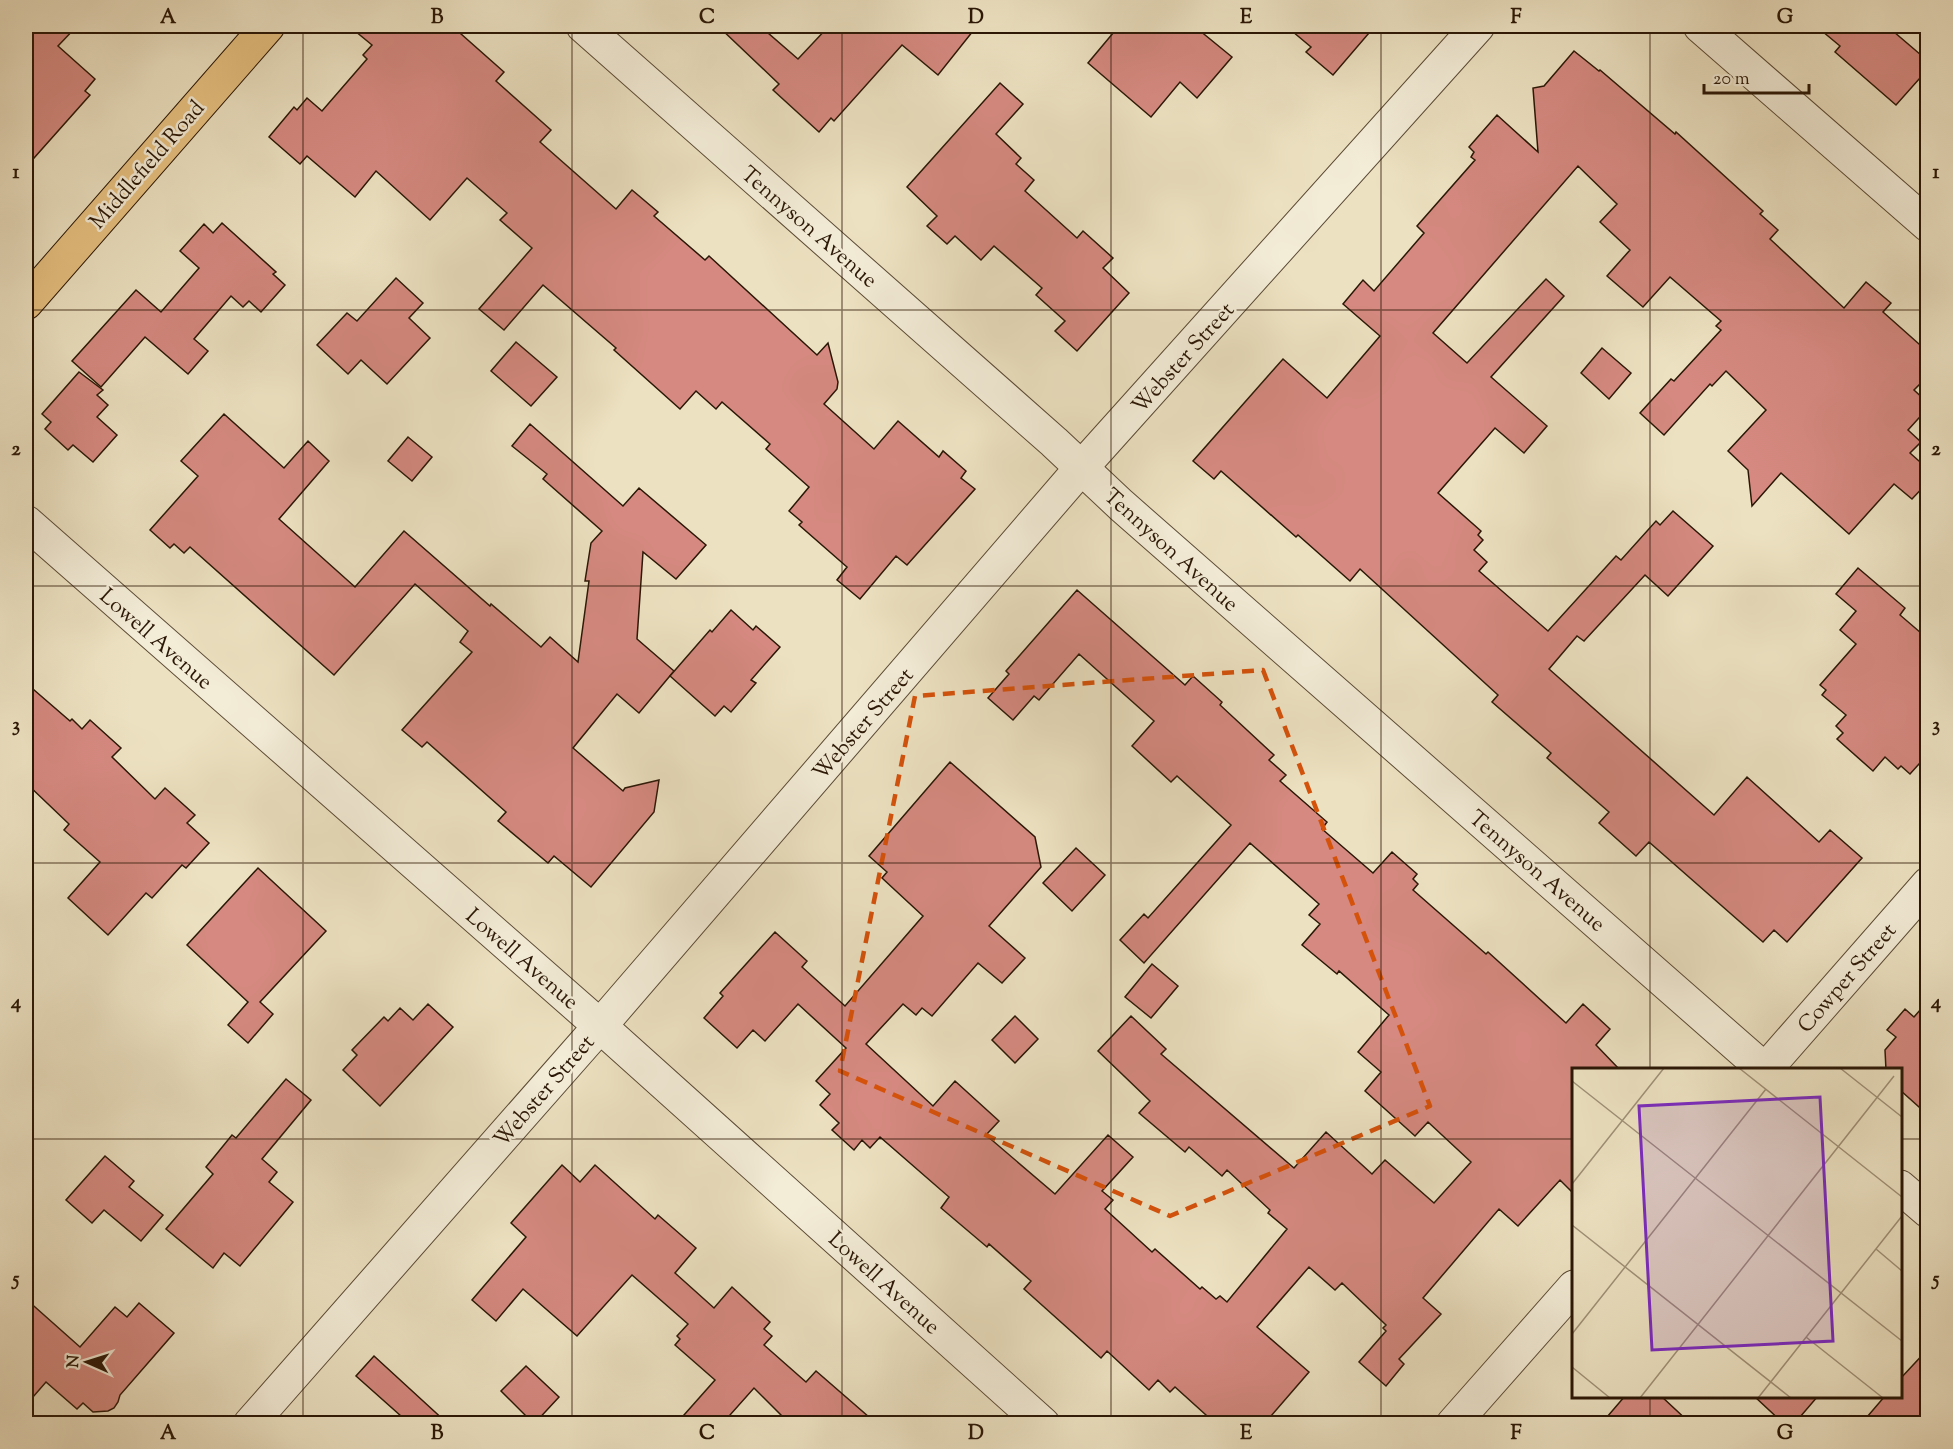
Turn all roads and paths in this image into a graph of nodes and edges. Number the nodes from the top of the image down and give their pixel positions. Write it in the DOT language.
graph roads {
  1 [pos="268,26"];
  2 [pos="583,26"];
  3 [pos="1478,26"];
  4 [pos="1700,26"];
  5 [pos="1923,211"];
  6 [pos="26,303"];
  7 [pos="1082,468"];
  8 [pos="26,522"];
  9 [pos="1928,884"];
  10 [pos="600,1026"];
  11 [pos="1764,1068"];
  12 [pos="1766,1068"];
  13 [pos="1902,1189"];
  14 [pos="1928,1211"];
  15 [pos="1572,1289"];
  16 [pos="250,1424"];
  17 [pos="1042,1424"];
  18 [pos="1454,1424"];
  1 -- 6 [label="main road, Middlefield Road"];
  2 -- 7 [label="street, Tennyson Avenue"];
  3 -- 7 [label="street, Webster Street"];
  4 -- 5 [label="street"];
  7 -- 10 [label="street, Webster Street"];
  7 -- 11 [label="street, Tennyson Avenue"];
  8 -- 10 [label="street, Lowell Avenue"];
  9 -- 12 [label="street, Cowper Street"];
  10 -- 16 [label="street, Webster Street"];
  10 -- 17 [label="street, Lowell Avenue"];
  13 -- 14 [label="street"];
  15 -- 18 [label="street"];
}
